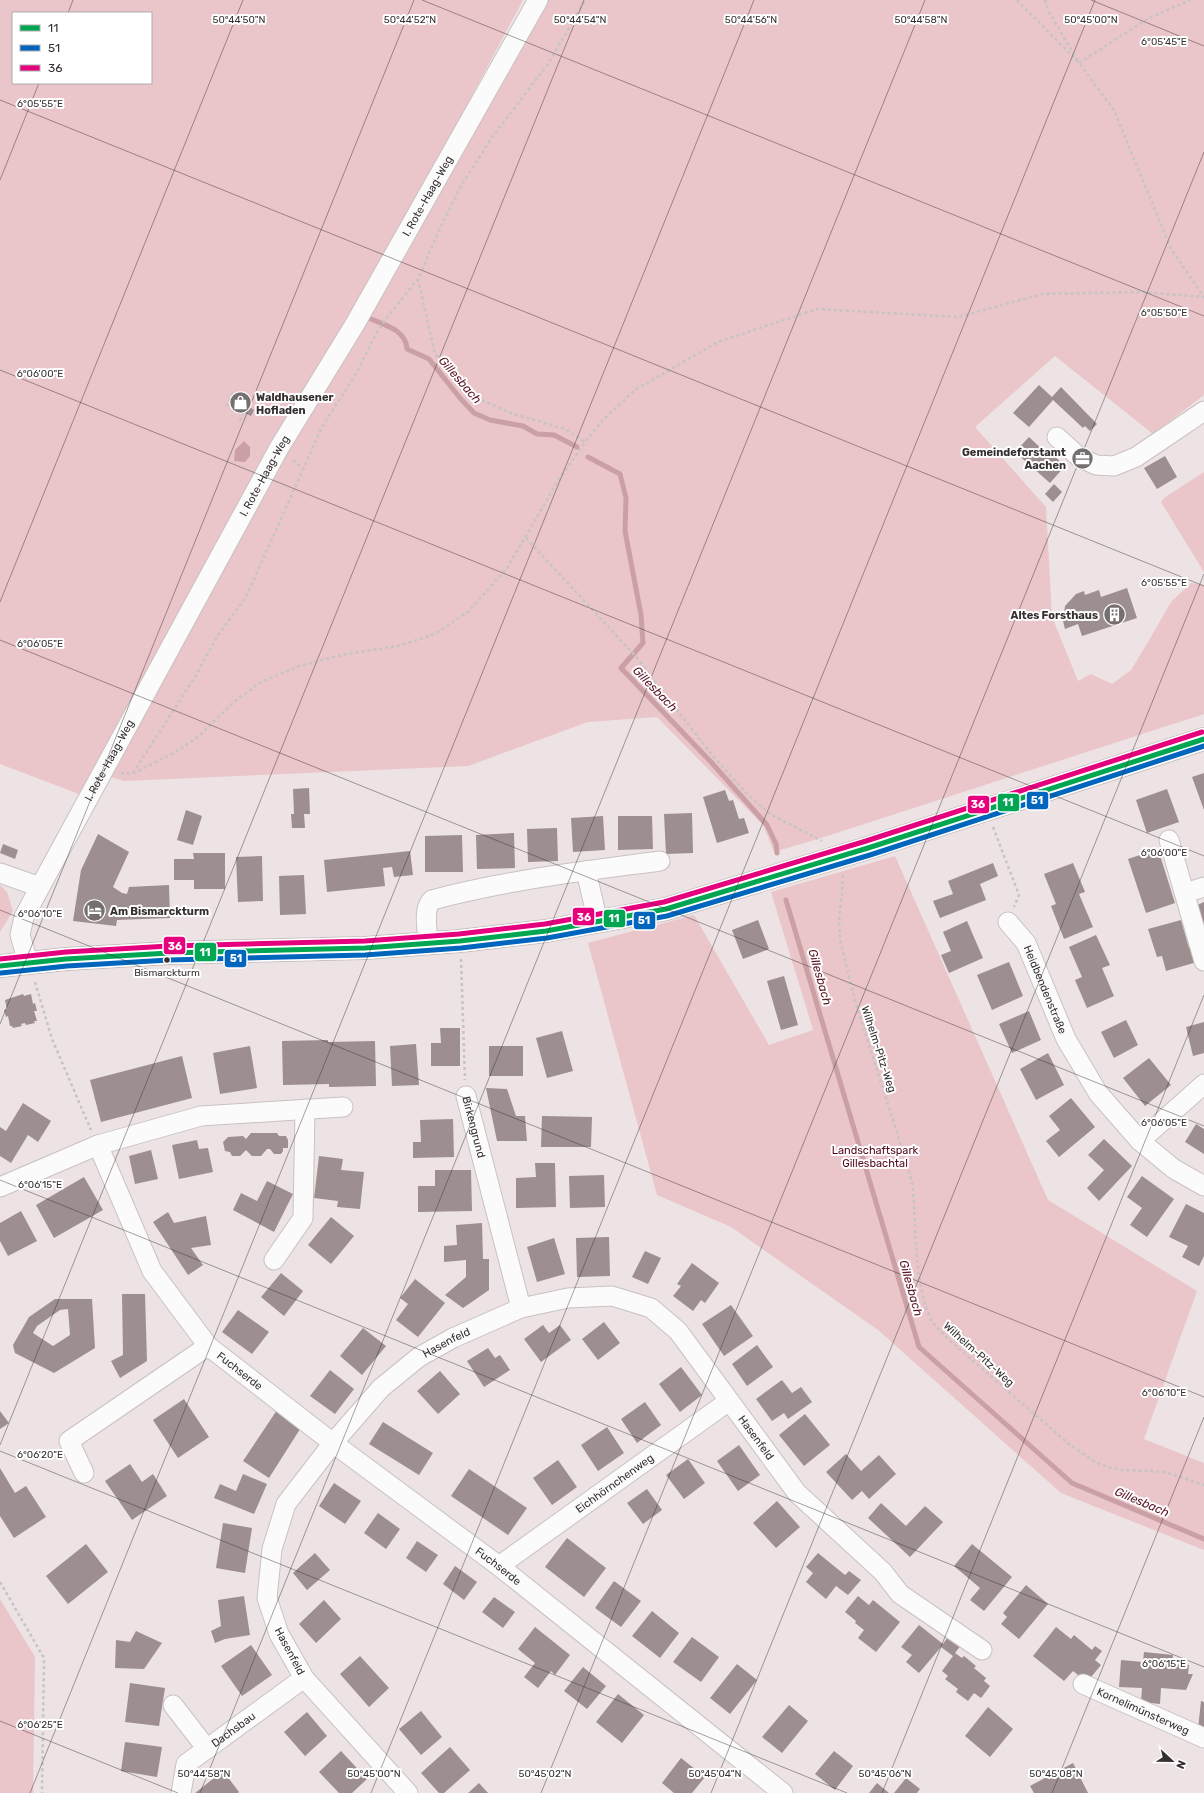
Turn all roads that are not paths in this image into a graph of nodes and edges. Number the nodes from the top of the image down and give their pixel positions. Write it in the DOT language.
graph roads {
  1 [pos="538,0"];
  2 [pos="1204,411"];
  3 [pos="1057,437"];
  4 [pos="1204,739"];
  5 [pos="1169,840"];
  6 [pos="660,861"];
  7 [pos="586,870"];
  8 [pos="0,873"];
  9 [pos="40,887"];
  10 [pos="1204,887"];
  11 [pos="1185,893"];
  12 [pos="598,922"];
  13 [pos="1008,922"];
  14 [pos="428,943"];
  15 [pos="1204,961"];
  16 [pos="28,962"];
  17 [pos="0,966"];
  18 [pos="1204,1084"];
  19 [pos="466,1096"];
  20 [pos="343,1107"];
  21 [pos="305,1109"];
  22 [pos="1140,1141"];
  23 [pos="98,1145"];
  24 [pos="1204,1186"];
  25 [pos="0,1187"];
  26 [pos="274,1260"];
  27 [pos="521,1308"];
  28 [pos="208,1346"];
  29 [pos="729,1401"];
  30 [pos="333,1443"];
  31 [pos="84,1473"];
  32 [pos="500,1566"];
  33 [pos="982,1650"];
  34 [pos="304,1678"];
  35 [pos="1083,1684"];
  36 [pos="173,1705"];
  37 [pos="1204,1738"];
  38 [pos="207,1749"];
  39 [pos="181,1793"];
  40 [pos="408,1793"];
  41 [pos="783,1793"];
  1 -- 9 [label="street, I. Rote-Haag-Weg"];
  2 -- 3 [label="street"];
  4 -- 12 [label="main road"];
  5 -- 11 [label="street"];
  6 -- 7 [label="street"];
  7 -- 12 [label="street"];
  7 -- 14 [label="street"];
  8 -- 9 [label="street"];
  9 -- 16 [label="street, I. Rote-Haag-Weg"];
  10 -- 11 [label="street"];
  11 -- 15 [label="street"];
  12 -- 14 [label="main road"];
  13 -- 22 [label="street, Heidbendenstraße"];
  14 -- 16 [label="main road"];
  16 -- 17 [label="main road"];
  18 -- 22 [label="street"];
  19 -- 27 [label="street, Birkengrund"];
  20 -- 21 [label="street"];
  21 -- 23 [label="street"];
  21 -- 26 [label="street"];
  22 -- 24 [label="street, Heidbendenstraße"];
  23 -- 25 [label="street"];
  23 -- 28 [label="street, Fuchserde"];
  27 -- 29 [label="street, Hasenfeld"];
  27 -- 30 [label="street, Hasenfeld"];
  28 -- 30 [label="street, Fuchserde"];
  28 -- 31 [label="street, Fuchserde"];
  29 -- 32 [label="street, Eichhörnchenweg"];
  29 -- 33 [label="street, Hasenfeld"];
  30 -- 32 [label="street, Fuchserde"];
  30 -- 34 [label="street, Hasenfeld"];
  32 -- 41 [label="street, Fuchserde"];
  34 -- 38 [label="street, Dachsbau"];
  34 -- 40 [label="street, Hasenfeld"];
  35 -- 37 [label="street, Kornelimünsterweg"];
  36 -- 38 [label="street"];
  38 -- 39 [label="street, Dachsbau"];
}
